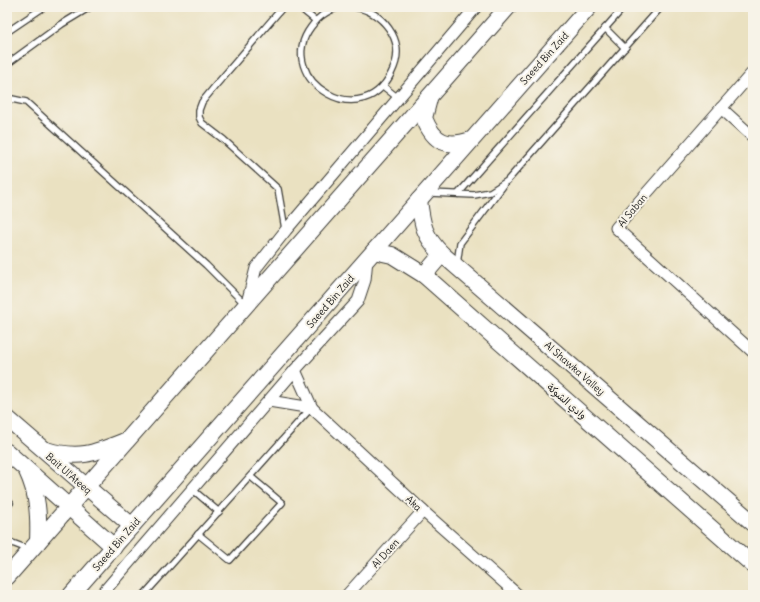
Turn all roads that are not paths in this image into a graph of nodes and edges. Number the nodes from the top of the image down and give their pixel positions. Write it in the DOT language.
graph roads {
  1 [pos="44,7"];
  2 [pos="90,7"];
  3 [pos="283,7"];
  4 [pos="299,7"];
  5 [pos="344,7"];
  6 [pos="355,7"];
  7 [pos="476,7"];
  8 [pos="508,7"];
  9 [pos="589,7"];
  10 [pos="624,7"];
  11 [pos="661,7"];
  12 [pos="316,21"];
  13 [pos="605,28"];
  14 [pos="7,32"];
  15 [pos="625,48"];
  16 [pos="7,64"];
  17 [pos="753,72"];
  18 [pos="383,86"];
  19 [pos="430,95"];
  20 [pos="398,98"];
  21 [pos="7,100"];
  22 [pos="721,108"];
  23 [pos="753,137"];
  24 [pos="471,140"];
  25 [pos="507,181"];
  26 [pos="458,194"];
  27 [pos="422,196"];
  28 [pos="286,230"];
  29 [pos="442,254"];
  30 [pos="370,255"];
  31 [pos="456,267"];
  32 [pos="424,275"];
  33 [pos="246,305"];
  34 [pos="753,352"];
  35 [pos="295,370"];
  36 [pos="269,401"];
  37 [pos="312,408"];
  38 [pos="7,418"];
  39 [pos="129,440"];
  40 [pos="40,448"];
  41 [pos="7,452"];
  42 [pos="25,468"];
  43 [pos="251,476"];
  44 [pos="86,488"];
  45 [pos="192,489"];
  46 [pos="70,507"];
  47 [pos="423,511"];
  48 [pos="219,512"];
  49 [pos="753,522"];
  50 [pos="132,526"];
  51 [pos="198,534"];
  52 [pos="7,541"];
  53 [pos="34,546"];
  54 [pos="114,547"];
  55 [pos="753,565"];
  56 [pos="7,577"];
  57 [pos="71,595"];
  58 [pos="101,595"];
  59 [pos="144,595"];
  60 [pos="347,595"];
  61 [pos="518,595"];
  1 -- 14 [label="lane"];
  2 -- 16 [label="lane"];
  3 -- 28 [label="lane"];
  4 -- 12 [label="lane"];
  5 -- 12 [label="lane"];
  6 -- 18 [label="lane"];
  7 -- 20 [label="street"];
  8 -- 19 [label="main road"];
  9 -- 24 [label="main road, Saeed Bin Zaid"];
  10 -- 13 [label="lane"];
  11 -- 15 [label="lane"];
  12 -- 18 [label="lane"];
  13 -- 15 [label="lane"];
  13 -- 26 [label="lane"];
  15 -- 25 [label="lane"];
  17 -- 22 [label="street, Al Saban"];
  18 -- 20 [label="lane"];
  19 -- 24 [label="main road"];
  19 -- 33 [label="main road"];
  20 -- 28 [label="street"];
  21 -- 33 [label="lane"];
  22 -- 23 [label="street"];
  22 -- 34 [label="street, Al Saban"];
  24 -- 27 [label="main road, Saeed Bin Zaid"];
  25 -- 26 [label="lane"];
  25 -- 31 [label="lane"];
  26 -- 27 [label="lane"];
  27 -- 29 [label="main road, Al Shawka Valley"];
  27 -- 30 [label="main road, Saeed Bin Zaid"];
  28 -- 33 [label="street"];
  29 -- 31 [label="main road, Al Shawka Valley"];
  29 -- 32 [label="main road"];
  30 -- 32 [label="main road, وادي الشوكة"];
  30 -- 35 [label="street"];
  30 -- 50 [label="main road, Saeed Bin Zaid"];
  31 -- 49 [label="main road, Al Shawka Valley"];
  32 -- 55 [label="main road, وادي الشوكة"];
  33 -- 39 [label="main road"];
  35 -- 36 [label="street"];
  35 -- 37 [label="street, Aka"];
  36 -- 37 [label="street"];
  36 -- 45 [label="street"];
  37 -- 43 [label="lane"];
  37 -- 47 [label="street, Aka"];
  38 -- 40 [label="main road, Bait Ul'Ateeq"];
  39 -- 40 [label="main road"];
  39 -- 44 [label="main road"];
  40 -- 44 [label="main road, Bait Ul'Ateeq"];
  41 -- 42 [label="main road"];
  42 -- 46 [label="main road"];
  42 -- 53 [label="main road"];
  43 -- 48 [label="lane"];
  43 -- 51 [label="lane"];
  44 -- 46 [label="main road"];
  44 -- 50 [label="main road, Bait Ul'Ateeq"];
  45 -- 48 [label="lane"];
  45 -- 58 [label="street"];
  46 -- 53 [label="main road"];
  46 -- 54 [label="main road"];
  47 -- 60 [label="street, Al Daen"];
  47 -- 61 [label="street, Aka"];
  48 -- 51 [label="lane"];
  50 -- 54 [label="main road, Saeed Bin Zaid"];
  51 -- 59 [label="lane"];
  52 -- 53 [label="lane"];
  53 -- 56 [label="main road"];
  54 -- 57 [label="main road, Saeed Bin Zaid"];
}
